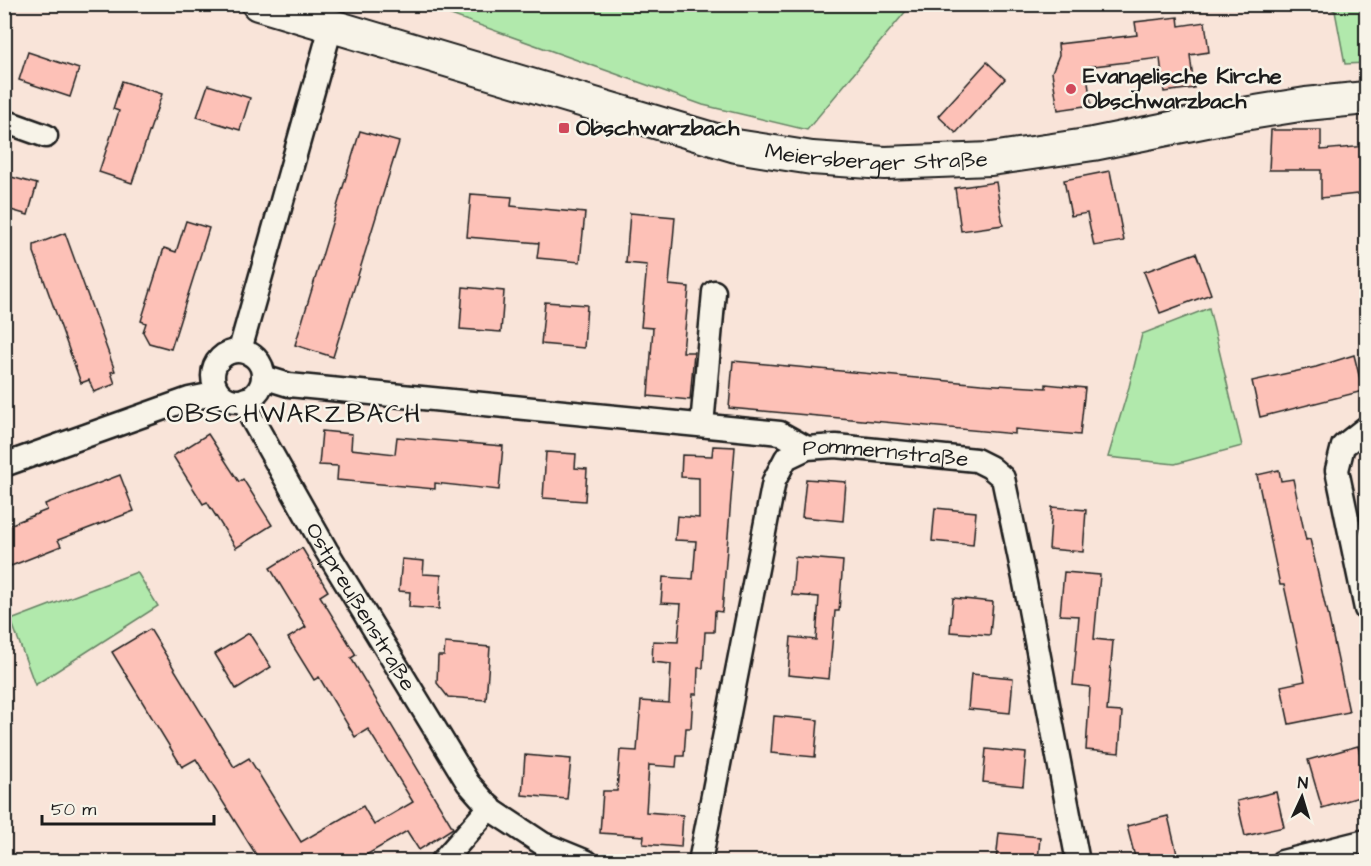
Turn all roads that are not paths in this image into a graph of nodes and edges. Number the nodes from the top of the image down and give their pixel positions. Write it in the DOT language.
graph roads {
  1 [pos="258,4"];
  2 [pos="331,27"];
  3 [pos="1366,99"];
  4 [pos="4,121"];
  5 [pos="46,136"];
  6 [pos="714,292"];
  7 [pos="240,350"];
  8 [pos="263,377"];
  9 [pos="219,393"];
  10 [pos="246,399"];
  11 [pos="702,425"];
  12 [pos="1366,428"];
  13 [pos="807,448"];
  14 [pos="4,465"];
  15 [pos="1366,609"];
  16 [pos="490,807"];
  17 [pos="1366,841"];
  18 [pos="442,861"];
  19 [pos="587,861"];
  20 [pos="700,861"];
  21 [pos="1078,861"];
  22 [pos="1282,861"];
  1 -- 2 [label="main road, Meiersberger Straße"];
  2 -- 3 [label="main road, Meiersberger Straße"];
  2 -- 7 [label="street"];
  4 -- 5 [label="street"];
  6 -- 11 [label="street"];
  7 -- 8 [label="street"];
  7 -- 9 [label="street"];
  8 -- 10 [label="street"];
  8 -- 11 [label="street"];
  9 -- 10 [label="street"];
  9 -- 14 [label="street"];
  10 -- 16 [label="street, Ostpreußenstraße"];
  11 -- 13 [label="street"];
  12 -- 15 [label="street"];
  13 -- 20 [label="street, Pommernstraße"];
  13 -- 21 [label="street, Pommernstraße"];
  16 -- 18 [label="street"];
  16 -- 19 [label="street, Ostpreußenstraße"];
  17 -- 22 [label="street"];
}
